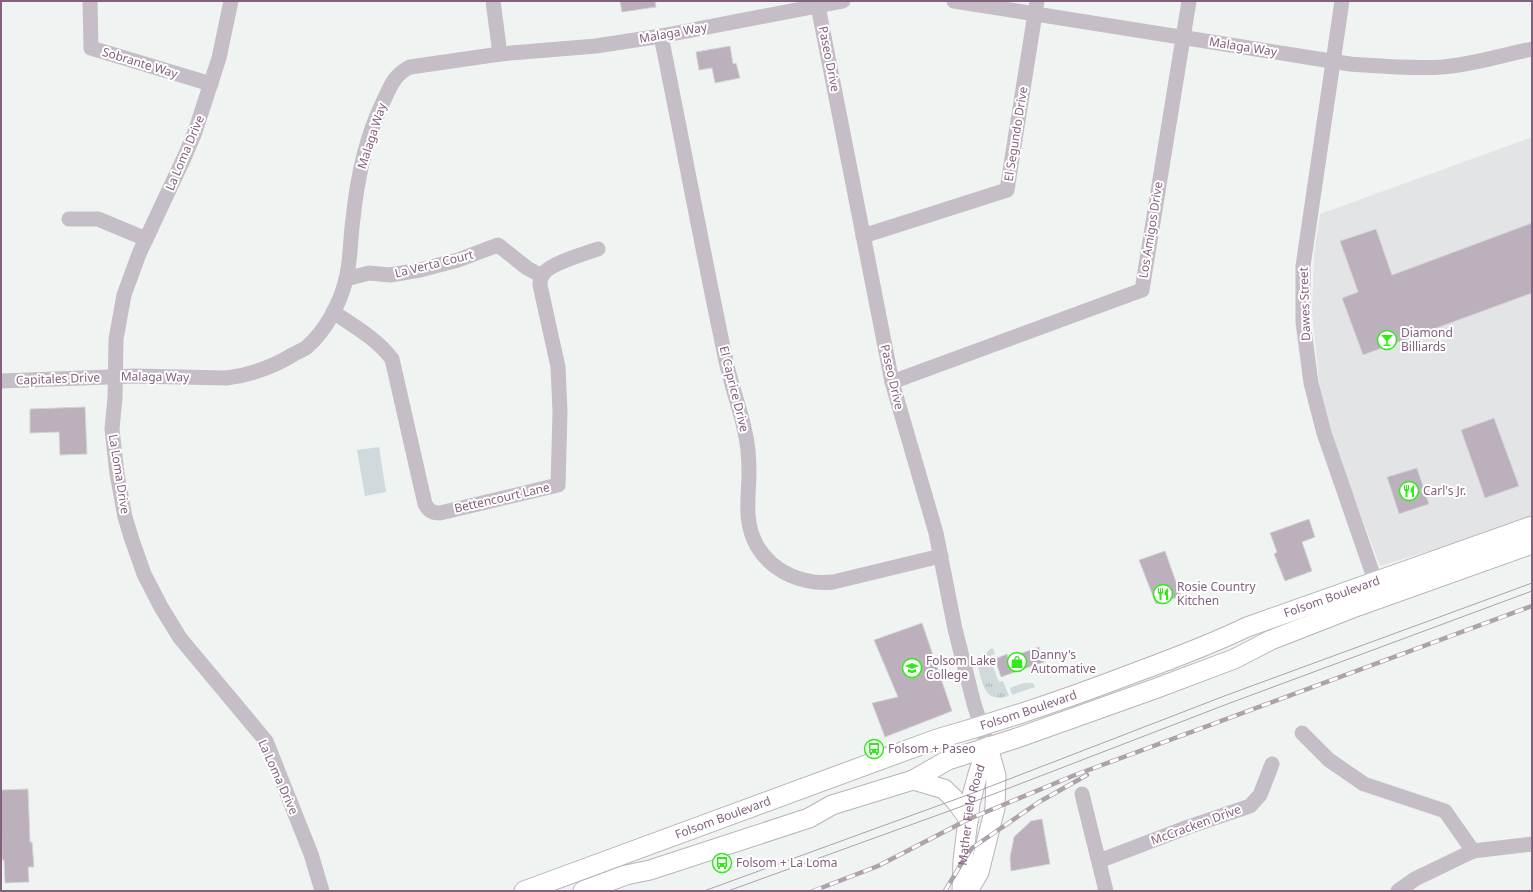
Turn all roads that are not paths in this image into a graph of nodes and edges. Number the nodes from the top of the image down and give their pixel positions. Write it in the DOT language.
graph roads {
  1 [pos="90,1"];
  2 [pos="231,1"];
  3 [pos="493,1"];
  4 [pos="843,1"];
  5 [pos="954,1"];
  6 [pos="1189,1"];
  7 [pos="1342,1"];
  8 [pos="817,3"];
  9 [pos="1036,8"];
  10 [pos="661,36"];
  11 [pos="1183,38"];
  12 [pos="1532,48"];
  13 [pos="500,54"];
  14 [pos="1333,62"];
  15 [pos="211,84"];
  16 [pos="69,219"];
  17 [pos="863,236"];
  18 [pos="146,239"];
  19 [pos="598,249"];
  20 [pos="542,276"];
  21 [pos="346,279"];
  22 [pos="333,312"];
  23 [pos="115,377"];
  24 [pos="1,381"];
  25 [pos="892,382"];
  26 [pos="1532,526"];
  27 [pos="1532,544"];
  28 [pos="941,556"];
  29 [pos="1378,590"];
  30 [pos="981,726"];
  31 [pos="1302,733"];
  32 [pos="988,747"];
  33 [pos="1272,764"];
  34 [pos="913,780"];
  35 [pos="1082,794"];
  36 [pos="969,819"];
  37 [pos="1532,844"];
  38 [pos="1474,851"];
  39 [pos="1098,861"];
  40 [pos="322,891"];
  41 [pos="524,891"];
  42 [pos="583,891"];
  43 [pos="962,891"];
  44 [pos="968,891"];
  45 [pos="1106,891"];
  46 [pos="1398,891"];
  1 -- 15 [label="street, Sobrante Way"];
  2 -- 15 [label="street, La Loma Drive"];
  3 -- 13 [label="street"];
  4 -- 8 [label="street, Malaga Way"];
  5 -- 9 [label="street, Malaga Way"];
  6 -- 11 [label="street, Los Amigos Drive"];
  7 -- 14 [label="street, Dawes Street"];
  8 -- 10 [label="street, Malaga Way"];
  8 -- 17 [label="street, Paseo Drive"];
  9 -- 11 [label="street, Malaga Way"];
  9 -- 17 [label="street, El Segundo Drive"];
  10 -- 13 [label="street, Malaga Way"];
  10 -- 28 [label="street, El Caprice Drive"];
  11 -- 14 [label="street, Malaga Way"];
  11 -- 25 [label="street, Los Amigos Drive"];
  12 -- 14 [label="street, Malaga Way"];
  13 -- 21 [label="street, Malaga Way"];
  14 -- 29 [label="street, Dawes Street"];
  15 -- 18 [label="street, La Loma Drive"];
  16 -- 18 [label="street"];
  17 -- 25 [label="street, Paseo Drive"];
  18 -- 23 [label="street, La Loma Drive"];
  19 -- 20 [label="street"];
  20 -- 21 [label="street, La Verta Court"];
  20 -- 22 [label="street, Bettencourt Lane"];
  21 -- 22 [label="street, Malaga Way"];
  22 -- 23 [label="street, Malaga Way"];
  23 -- 24 [label="street, Capitales Drive"];
  23 -- 40 [label="street, La Loma Drive"];
  25 -- 28 [label="street, Paseo Drive"];
  26 -- 29 [label="main road, Folsom Boulevard"];
  27 -- 29 [label="main road, Folsom Boulevard"];
  28 -- 30 [label="street, Paseo Drive"];
  29 -- 30 [label="main road, Folsom Boulevard"];
  29 -- 32 [label="main road, Folsom Boulevard"];
  30 -- 32 [label="street, Paseo Drive"];
  30 -- 41 [label="main road, Folsom Boulevard"];
  31 -- 38 [label="street"];
  32 -- 34 [label="main road, Folsom Boulevard"];
  32 -- 36 [label="main road, Mather Field Road"];
  32 -- 44 [label="main road, Mather Field Road"];
  33 -- 39 [label="street, McCracken Drive"];
  34 -- 36 [label="main road"];
  34 -- 42 [label="main road, Folsom Boulevard"];
  35 -- 39 [label="street"];
  36 -- 43 [label="main road, Mather Field Road"];
  37 -- 38 [label="street"];
  38 -- 46 [label="street"];
  39 -- 45 [label="street"];
}
